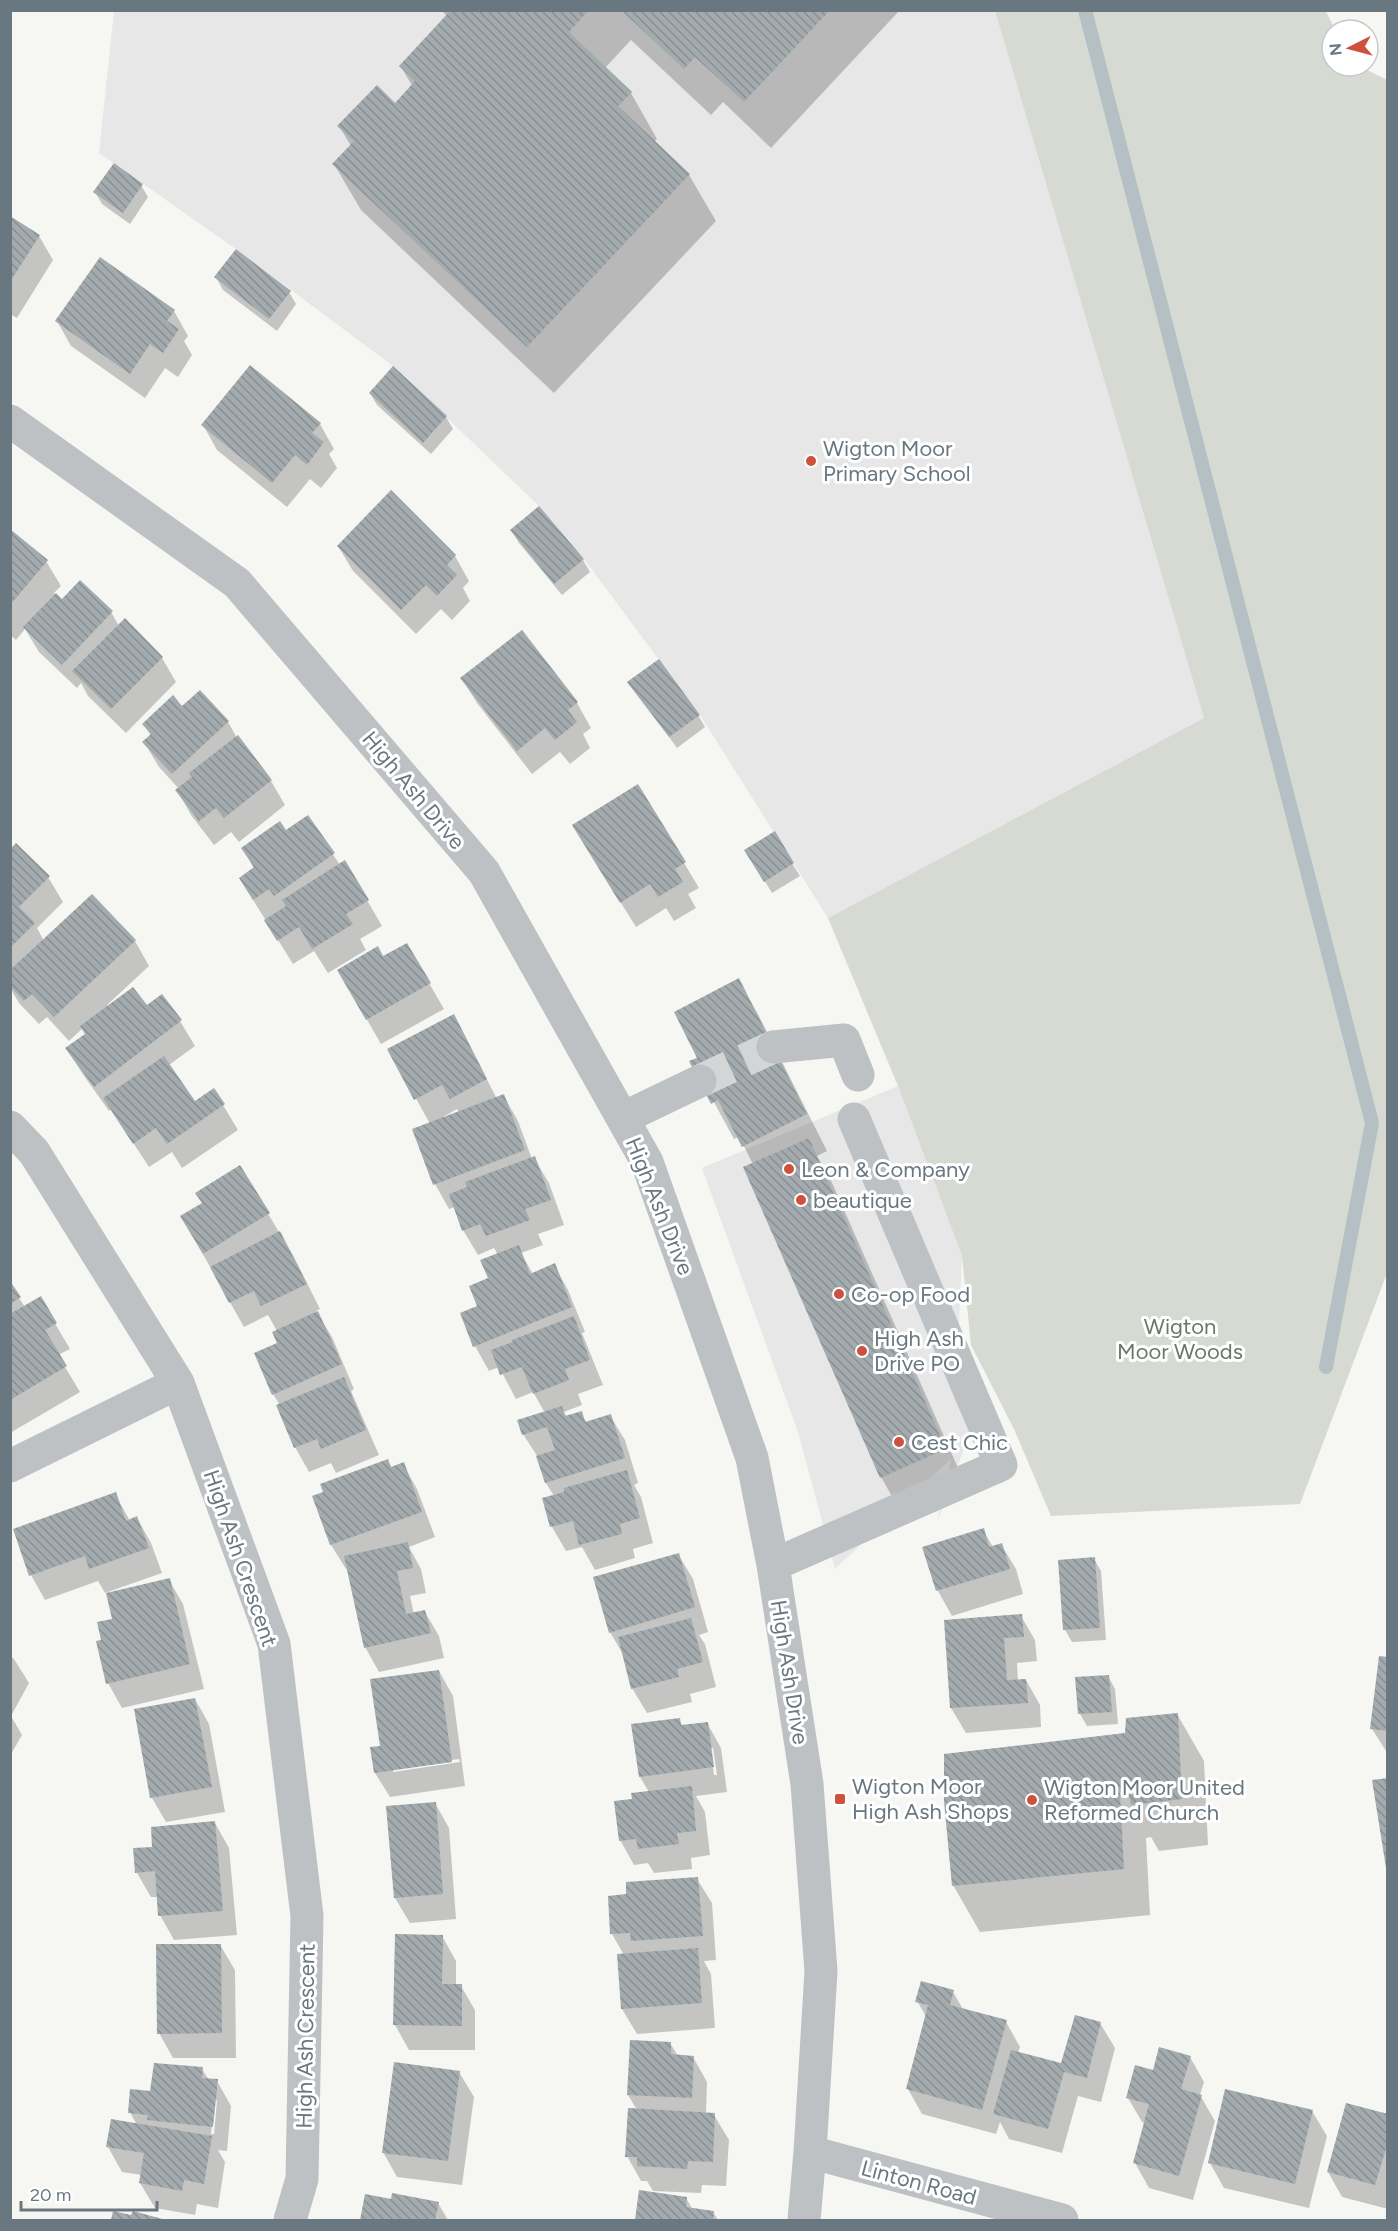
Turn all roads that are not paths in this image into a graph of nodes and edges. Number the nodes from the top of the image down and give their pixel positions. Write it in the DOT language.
graph roads {
  1 [pos="10,421"];
  2 [pos="774,1047"];
  3 [pos="858,1075"];
  4 [pos="700,1081"];
  5 [pos="623,1118"];
  6 [pos="854,1119"];
  7 [pos="10,1127"];
  8 [pos="178,1383"];
  9 [pos="10,1466"];
  10 [pos="773,1565"];
  11 [pos="810,2152"];
  12 [pos="290,2220"];
  13 [pos="804,2220"];
  14 [pos="1062,2220"];
  1 -- 5 [label="street, High Ash Drive"];
  2 -- 3 [label="street"];
  4 -- 5 [label="street"];
  5 -- 10 [label="street, High Ash Drive"];
  6 -- 10 [label="street"];
  7 -- 8 [label="street, High Ash Crescent"];
  8 -- 9 [label="street"];
  8 -- 12 [label="street, High Ash Crescent"];
  10 -- 11 [label="street, High Ash Drive"];
  11 -- 13 [label="street, High Ash Drive"];
  11 -- 14 [label="street, Linton Road"];
}
